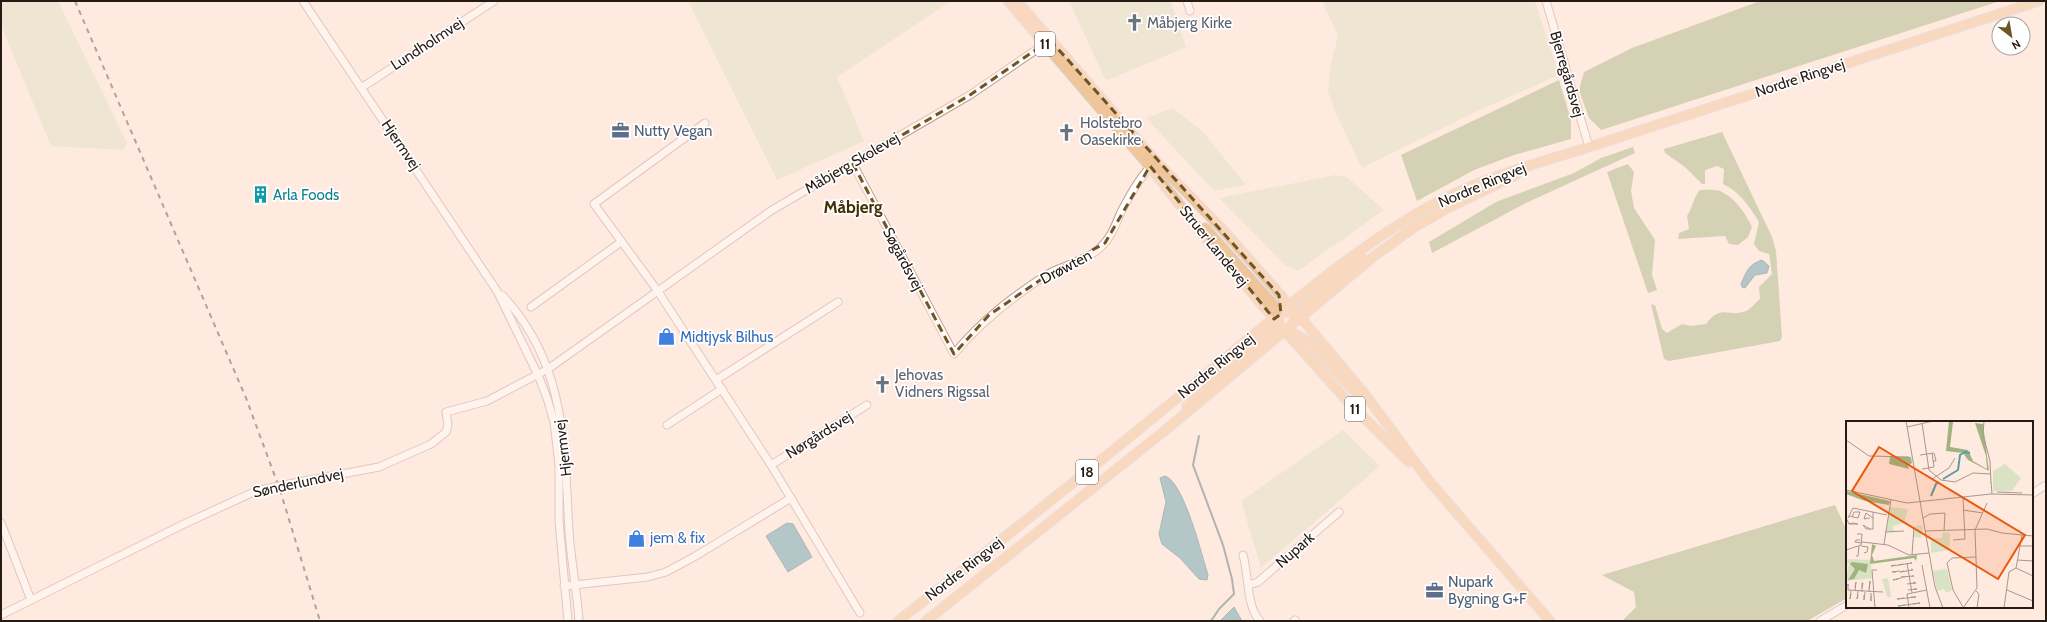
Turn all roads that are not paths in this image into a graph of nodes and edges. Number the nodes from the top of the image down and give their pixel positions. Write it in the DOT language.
graph roads {
  1 [pos="303,1"];
  2 [pos="494,1"];
  3 [pos="1008,1"];
  4 [pos="1017,1"];
  5 [pos="1187,1"];
  6 [pos="1546,1"];
  7 [pos="2039,1"];
  8 [pos="1190,11"];
  9 [pos="1048,42"];
  10 [pos="361,88"];
  11 [pos="706,123"];
  12 [pos="1588,147"];
  13 [pos="1561,156"];
  14 [pos="853,164"];
  15 [pos="1153,164"];
  16 [pos="1404,222"];
  17 [pos="621,242"];
  18 [pos="657,290"];
  19 [pos="497,291"];
  20 [pos="838,302"];
  21 [pos="531,307"];
  22 [pos="1298,316"];
  23 [pos="1284,323"];
  24 [pos="954,354"];
  25 [pos="548,369"];
  26 [pos="538,375"];
  27 [pos="716,380"];
  28 [pos="722,389"];
  29 [pos="867,405"];
  30 [pos="1378,413"];
  31 [pos="667,425"];
  32 [pos="771,465"];
  33 [pos="1430,482"];
  34 [pos="2046,486"];
  35 [pos="2033,493"];
  36 [pos="791,498"];
  37 [pos="1339,512"];
  38 [pos="1,523"];
  39 [pos="1243,555"];
  40 [pos="576,584"];
  41 [pos="1249,585"];
  42 [pos="564,586"];
  43 [pos="31,600"];
  44 [pos="1846,606"];
  45 [pos="860,613"];
  46 [pos="1,615"];
  47 [pos="568,621"];
  48 [pos="579,621"];
  49 [pos="898,621"];
  50 [pos="926,621"];
  51 [pos="1260,621"];
  52 [pos="1550,621"];
  53 [pos="1820,621"];
  1 -- 10 [label="street, Hjermvej"];
  2 -- 10 [label="street, Lundholmvej"];
  3 -- 9 [label="main road, Struer Landevej / 11"];
  4 -- 9 [label="main road, Struer Landevej / 11"];
  5 -- 8 [label="street"];
  6 -- 12 [label="street, Bjerregårdsvej"];
  7 -- 12 [label="main road, Nordre Ringvej"];
  9 -- 14 [label="street, Måbjerg Skolevej"];
  9 -- 15 [label="main road, Struer Landevej / 11"];
  10 -- 19 [label="street, Hjermvej"];
  11 -- 17 [label="street"];
  12 -- 13 [label="main road, Nordre Ringvej"];
  13 -- 16 [label="main road, Nordre Ringvej"];
  13 -- 22 [label="main road, Nordre Ringvej"];
  14 -- 18 [label="street, Måbjerg Skolevej"];
  14 -- 24 [label="street, Søgårdsvej"];
  15 -- 23 [label="main road, Struer Landevej / 11"];
  15 -- 23 [label="main road, Struer Landevej / 11"];
  15 -- 24 [label="street, Drøwten"];
  16 -- 22 [label="main road"];
  16 -- 23 [label="main road, Nordre Ringvej"];
  17 -- 18 [label="street"];
  17 -- 21 [label="street"];
  18 -- 25 [label="street, Måbjerg Skolevej"];
  18 -- 27 [label="street, Nørgårdsvej"];
  19 -- 25 [label="street, Hjermvej"];
  19 -- 26 [label="street, Hjermvej"];
  20 -- 27 [label="street"];
  22 -- 23 [label="main road, 11"];
  22 -- 23 [label="main road, Nordre Ringvej"];
  22 -- 30 [label="main road, Struer Landevej / 11"];
  23 -- 30 [label="main road"];
  23 -- 33 [label="main road, Struer Landevej / 11"];
  23 -- 49 [label="main road, Nordre Ringvej / 18"];
  23 -- 50 [label="main road, Nordre Ringvej / 18"];
  25 -- 26 [label="street, Måbjerg Skolevej"];
  25 -- 40 [label="street, Hjermvej"];
  26 -- 42 [label="street, Hjermvej"];
  26 -- 43 [label="street, Sønderlundvej, bridge"];
  27 -- 28 [label="street, Nørgårdsvej"];
  28 -- 31 [label="street"];
  28 -- 32 [label="street, Nørgårdsvej"];
  29 -- 32 [label="street, Nørgårdsvej"];
  30 -- 33 [label="main road, Struer Landevej / 11"];
  32 -- 36 [label="street, Nørgårdsvej"];
  33 -- 52 [label="main road, Struer Landevej / 11"];
  34 -- 35 [label="street"];
  36 -- 40 [label="street"];
  36 -- 45 [label="street, Nørgårdsvej"];
  37 -- 41 [label="street, Nupark"];
  38 -- 43 [label="street"];
  39 -- 41 [label="street"];
  40 -- 42 [label="street"];
  40 -- 48 [label="street, Hjermvej"];
  41 -- 51 [label="street"];
  42 -- 47 [label="street, Hjermvej"];
  43 -- 46 [label="street, Sønderlundvej"];
  44 -- 53 [label="street"];
}
